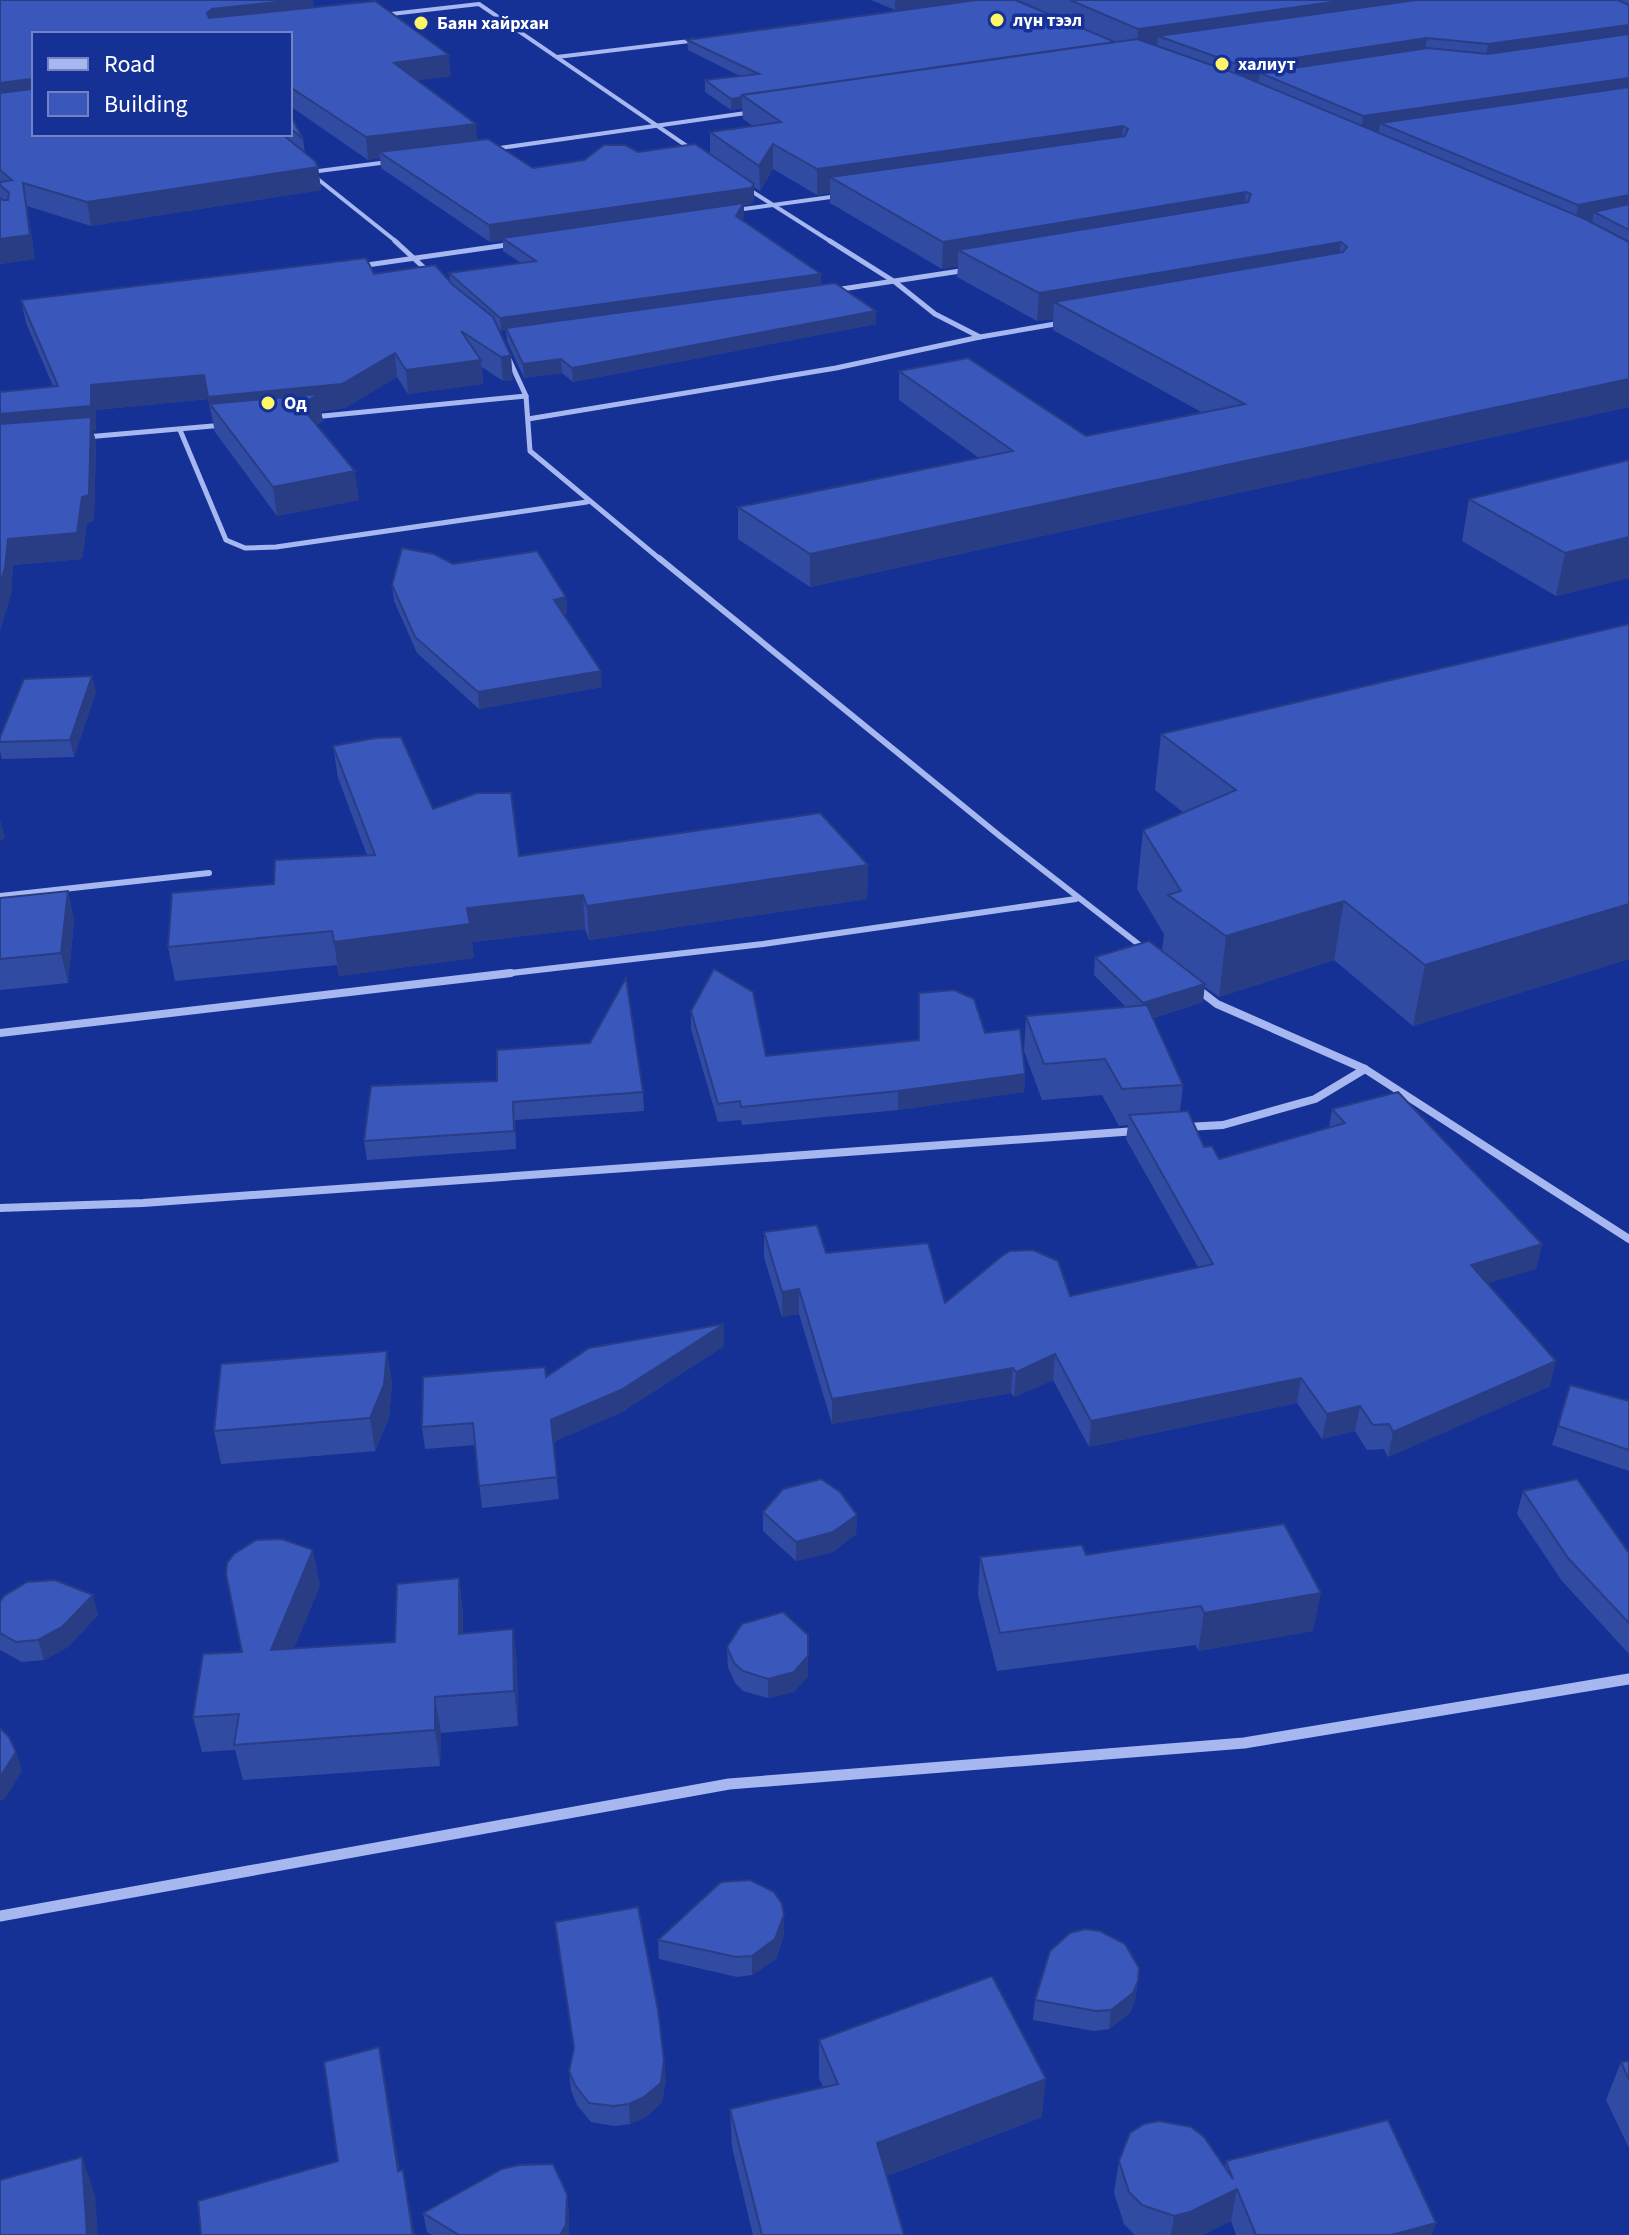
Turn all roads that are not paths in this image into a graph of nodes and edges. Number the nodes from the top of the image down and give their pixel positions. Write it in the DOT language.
graph roads {
  1 [pos="373,16"];
  2 [pos="711,38"];
  3 [pos="556,58"];
  4 [pos="753,112"];
  5 [pos="658,126"];
  6 [pos="482,150"];
  7 [pos="696,152"];
  8 [pos="388,162"];
  9 [pos="746,187"];
  10 [pos="849,195"];
  11 [pos="771,205"];
  12 [pos="723,212"];
  13 [pos="524,242"];
  14 [pos="417,258"];
  15 [pos="355,267"];
  16 [pos="971,269"];
  17 [pos="438,281"];
  18 [pos="895,282"];
  19 [pos="832,291"];
  20 [pos="1072,321"];
  21 [pos="980,337"];
  22 [pos="504,349"];
  23 [pos="526,396"];
  24 [pos="306,417"];
  25 [pos="528,419"];
  26 [pos="227,425"];
  27 [pos="180,430"];
  28 [pos="77,438"];
  29 [pos="587,502"];
  30 [pos="209,873"];
  31 [pos="0,896"];
  32 [pos="1076,899"];
  33 [pos="1159,960"];
  34 [pos="1182,978"];
  35 [pos="0,1033"];
  36 [pos="1365,1069"];
  37 [pos="1175,1128"];
  38 [pos="1143,1130"];
  39 [pos="0,1208"];
  40 [pos="1628,1236"];
  41 [pos="1629,1679"];
  42 [pos="0,1916"];
  1 -- 3 [label="street"];
  2 -- 3 [label="street"];
  3 -- 5 [label="street"];
  4 -- 5 [label="street"];
  5 -- 6 [label="street"];
  5 -- 7 [label="street"];
  8 -- 14 [label="street"];
  9 -- 11 [label="street"];
  10 -- 11 [label="street"];
  11 -- 12 [label="street"];
  11 -- 18 [label="street"];
  13 -- 14 [label="street"];
  14 -- 15 [label="street"];
  14 -- 17 [label="street"];
  16 -- 18 [label="street"];
  18 -- 19 [label="street"];
  18 -- 21 [label="street"];
  20 -- 21 [label="street"];
  21 -- 25 [label="street"];
  22 -- 23 [label="street"];
  23 -- 24 [label="street"];
  23 -- 25 [label="street"];
  25 -- 29 [label="street"];
  26 -- 27 [label="street"];
  27 -- 28 [label="street"];
  27 -- 29 [label="street"];
  29 -- 32 [label="street"];
  30 -- 31 [label="street"];
  32 -- 33 [label="street"];
  32 -- 35 [label="street"];
  34 -- 36 [label="street"];
  36 -- 37 [label="street"];
  36 -- 40 [label="street"];
  38 -- 39 [label="street"];
  41 -- 42 [label="street"];
}
